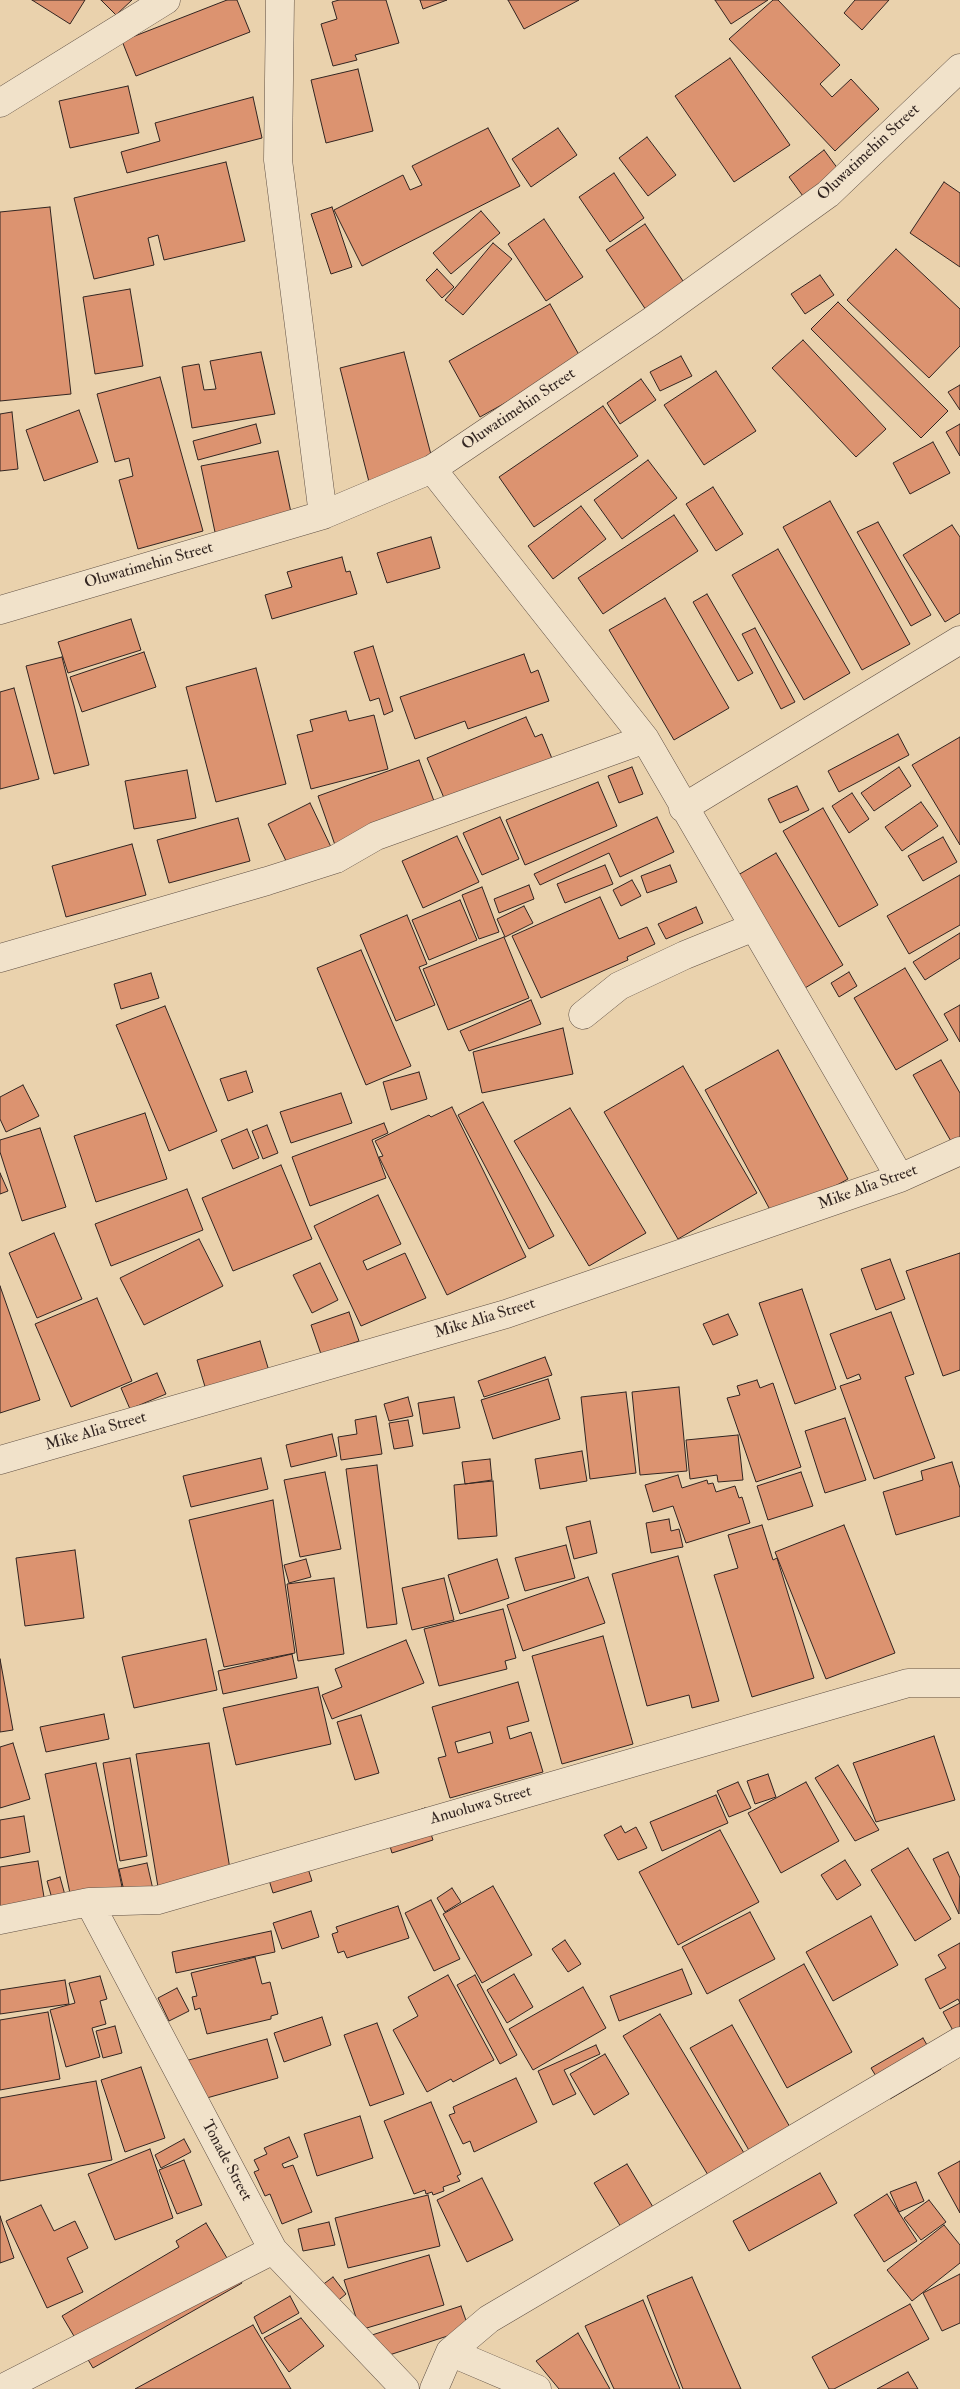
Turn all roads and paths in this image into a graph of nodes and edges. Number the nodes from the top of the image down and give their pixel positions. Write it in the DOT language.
graph roads {
  1 [pos="166,0"];
  2 [pos="280,0"];
  3 [pos="960,68"];
  4 [pos="0,103"];
  5 [pos="432,469"];
  6 [pos="323,515"];
  7 [pos="0,610"];
  8 [pos="960,640"];
  9 [pos="645,739"];
  10 [pos="683,808"];
  11 [pos="754,927"];
  12 [pos="0,958"];
  13 [pos="583,1015"];
  14 [pos="960,1151"];
  15 [pos="900,1178"];
  16 [pos="0,1460"];
  17 [pos="960,1683"];
  18 [pos="89,1902"];
  19 [pos="0,1920"];
  20 [pos="960,2041"];
  21 [pos="273,2250"];
  22 [pos="450,2352"];
  23 [pos="1,2389"];
  24 [pos="405,2389"];
  25 [pos="434,2389"];
  26 [pos="537,2389"];
  1 -- 4 [label="street"];
  2 -- 6 [label="street"];
  3 -- 5 [label="street, Oluwatimehin Street"];
  5 -- 6 [label="street, Oluwatimehin Street"];
  5 -- 9 [label="street"];
  6 -- 7 [label="street, Oluwatimehin Street"];
  8 -- 10 [label="street"];
  9 -- 10 [label="street"];
  9 -- 12 [label="street"];
  10 -- 11 [label="street"];
  11 -- 13 [label="street"];
  11 -- 15 [label="street"];
  14 -- 15 [label="street, Mike Alia Street"];
  15 -- 16 [label="street, Mike Alia Street"];
  17 -- 18 [label="street, Anuoluwa Street"];
  18 -- 19 [label="street, Anuoluwa Street"];
  18 -- 21 [label="street, Tonade Street"];
  20 -- 22 [label="street"];
  21 -- 23 [label="street"];
  21 -- 24 [label="street, Tonade Street"];
  22 -- 25 [label="street"];
  22 -- 26 [label="street"];
}
